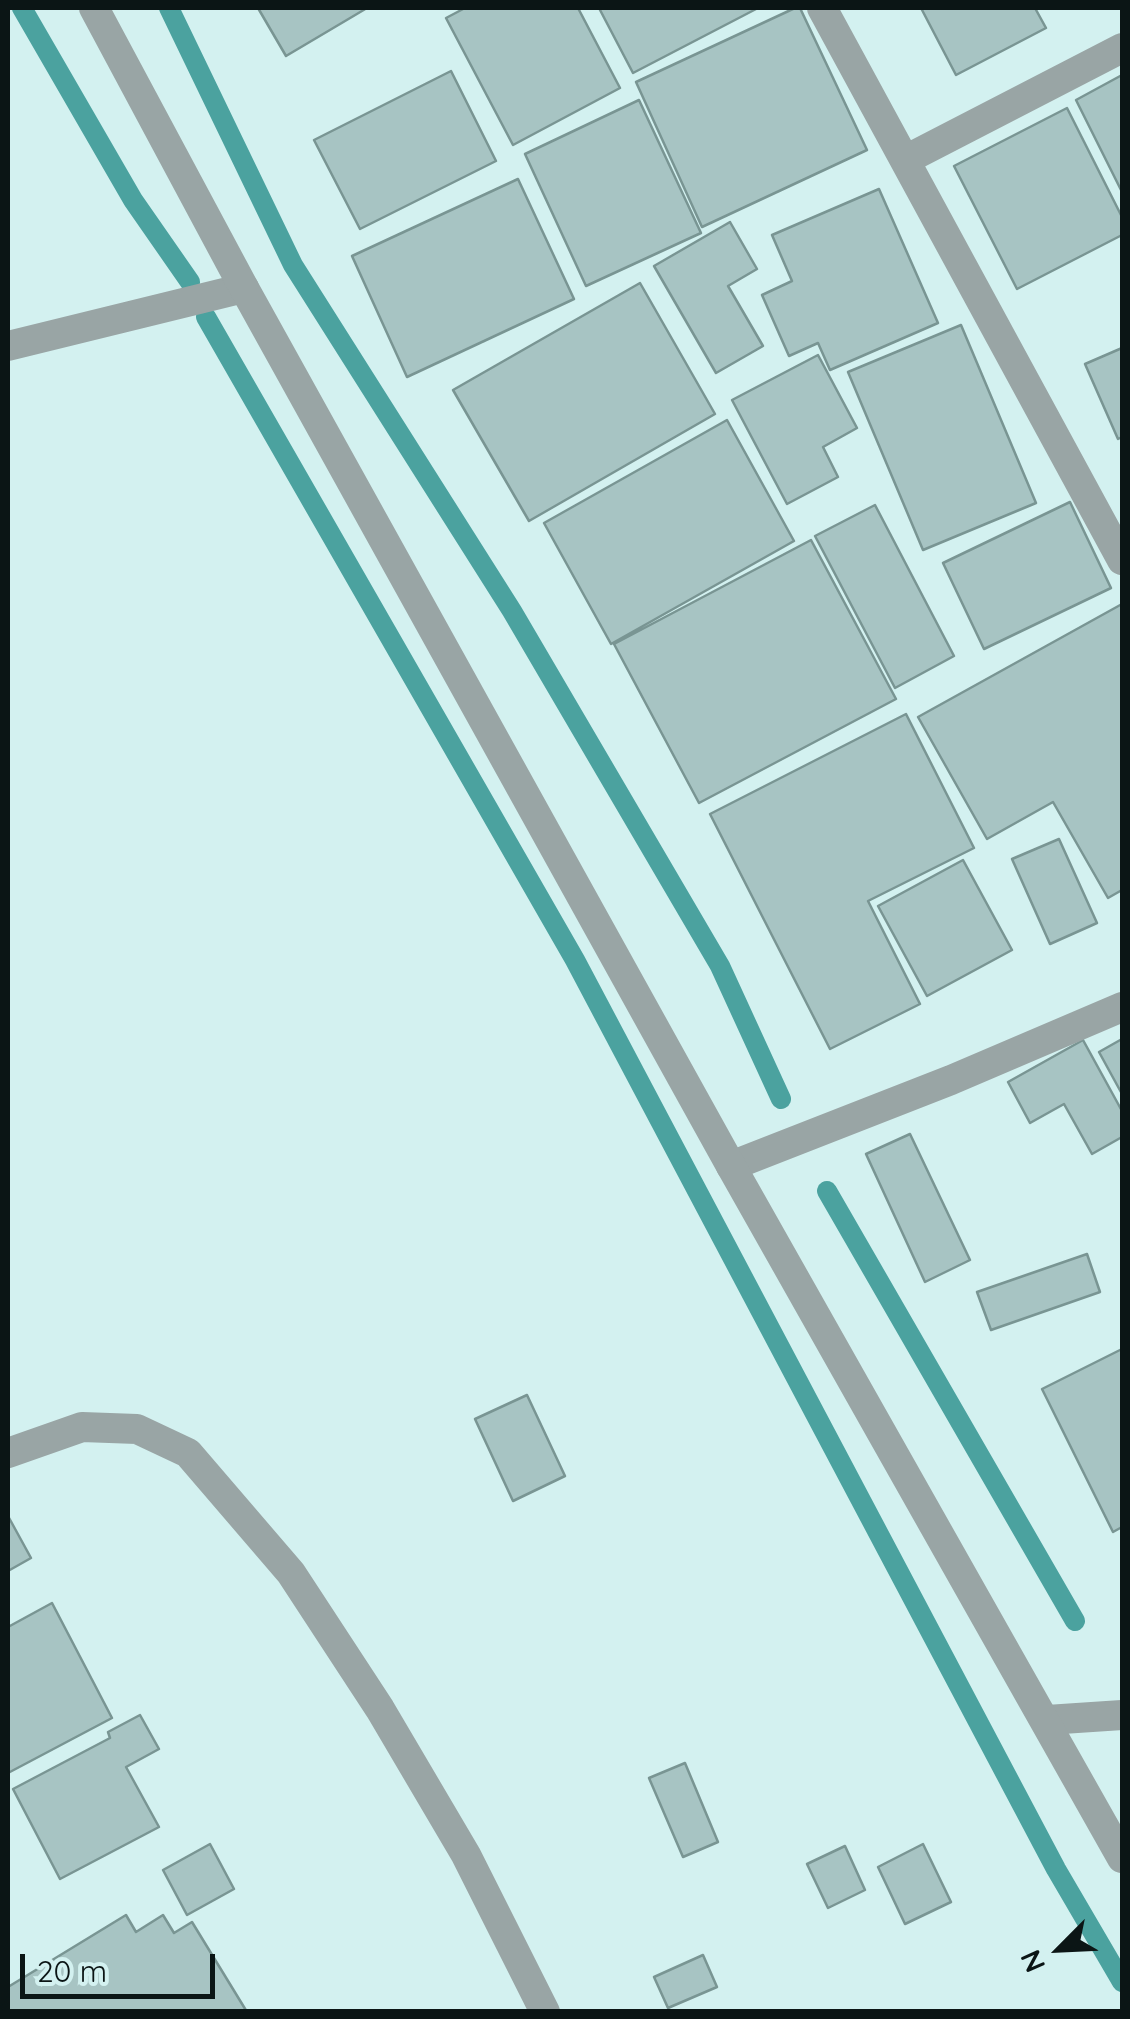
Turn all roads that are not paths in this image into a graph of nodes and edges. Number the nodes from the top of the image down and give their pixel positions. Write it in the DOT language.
graph roads {
  1 [pos="94,8"];
  2 [pos="822,8"];
  3 [pos="1122,48"];
  4 [pos="907,159"];
  5 [pos="244,288"];
  6 [pos="8,346"];
  7 [pos="1122,560"];
  8 [pos="1122,1007"];
  9 [pos="731,1166"];
  10 [pos="8,1453"];
  11 [pos="1122,1715"];
  12 [pos="1048,1720"];
  13 [pos="1122,1858"];
  14 [pos="545,2012"];
  1 -- 5 [label="street"];
  2 -- 4 [label="street"];
  3 -- 4 [label="street"];
  4 -- 7 [label="street"];
  5 -- 6 [label="street"];
  5 -- 9 [label="street"];
  8 -- 9 [label="street"];
  9 -- 12 [label="street"];
  10 -- 14 [label="street"];
  11 -- 12 [label="street"];
  12 -- 13 [label="street"];
}
